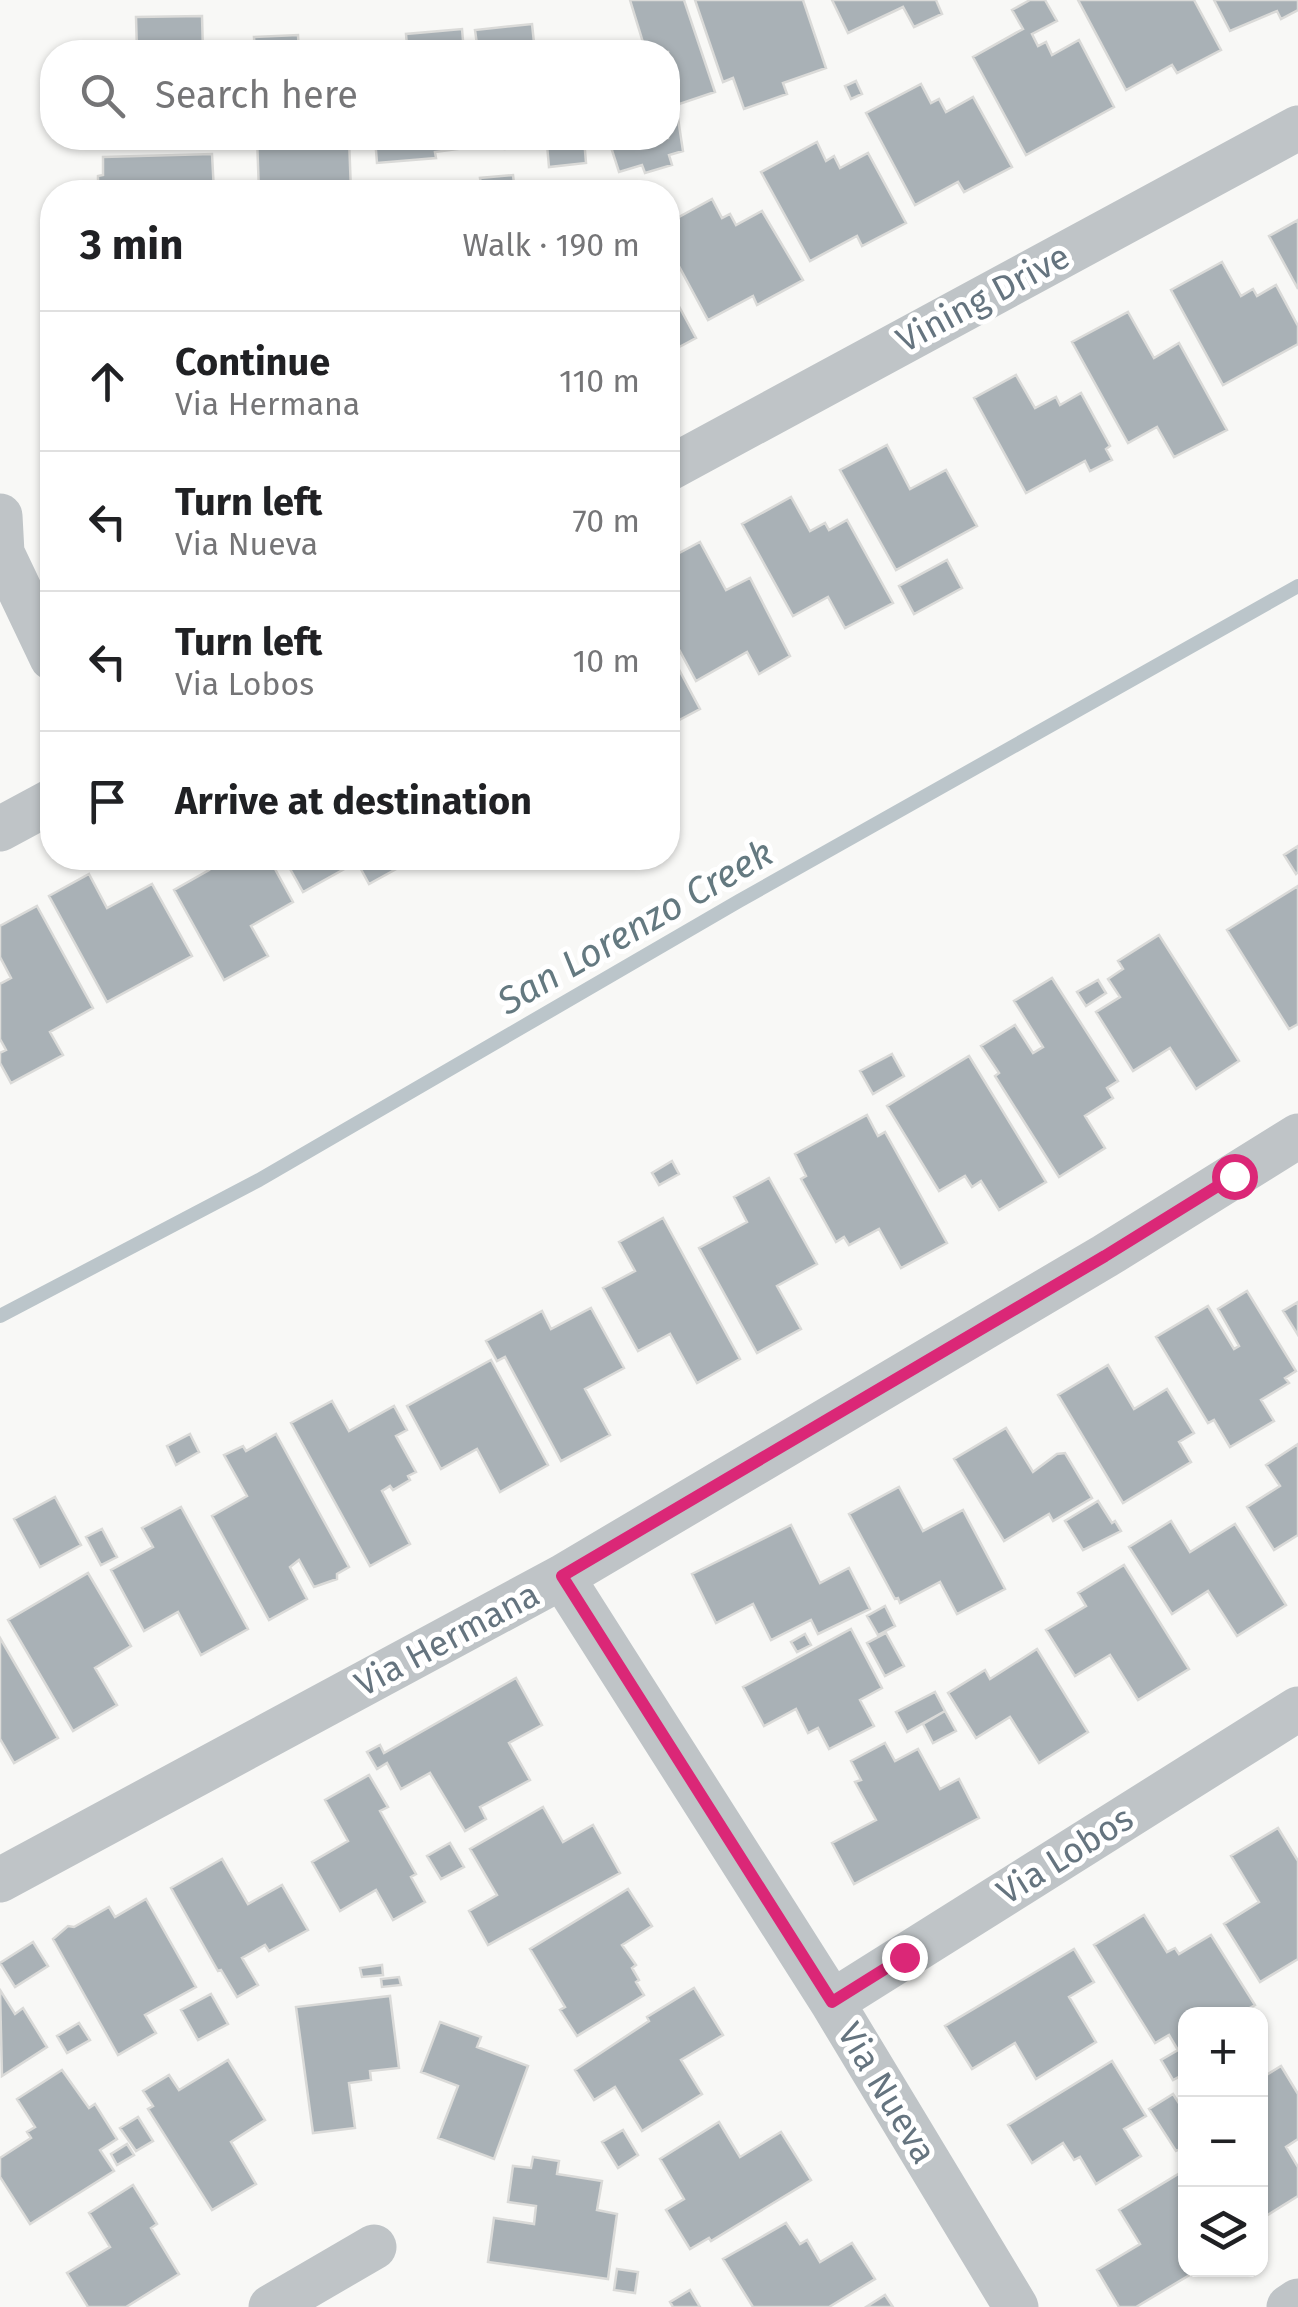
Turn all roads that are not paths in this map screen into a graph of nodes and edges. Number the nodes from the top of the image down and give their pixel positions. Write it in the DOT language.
graph roads {
  1 [pos="1298,128"];
  2 [pos="680,463"];
  3 [pos="0,516"];
  4 [pos="40,633"];
  5 [pos="40,807"];
  6 [pos="0,829"];
  7 [pos="1298,1136"];
  8 [pos="562,1576"];
  9 [pos="1298,1708"];
  10 [pos="0,1880"];
  11 [pos="832,2002"];
  12 [pos="374,2247"];
  13 [pos="1298,2301"];
  14 [pos="270,2307"];
  15 [pos="1016,2307"];
  16 [pos="1289,2307"];
  1 -- 2 [label="street, Vining Drive"];
  3 -- 4 [label="street"];
  5 -- 6 [label="street"];
  7 -- 8 [label="street, Via Hermana"];
  8 -- 10 [label="street, Via Hermana"];
  8 -- 11 [label="street, Via Nueva"];
  9 -- 11 [label="street, Via Lobos"];
  11 -- 15 [label="street, Via Nueva"];
  12 -- 14 [label="street"];
  13 -- 16 [label="street"];
}
